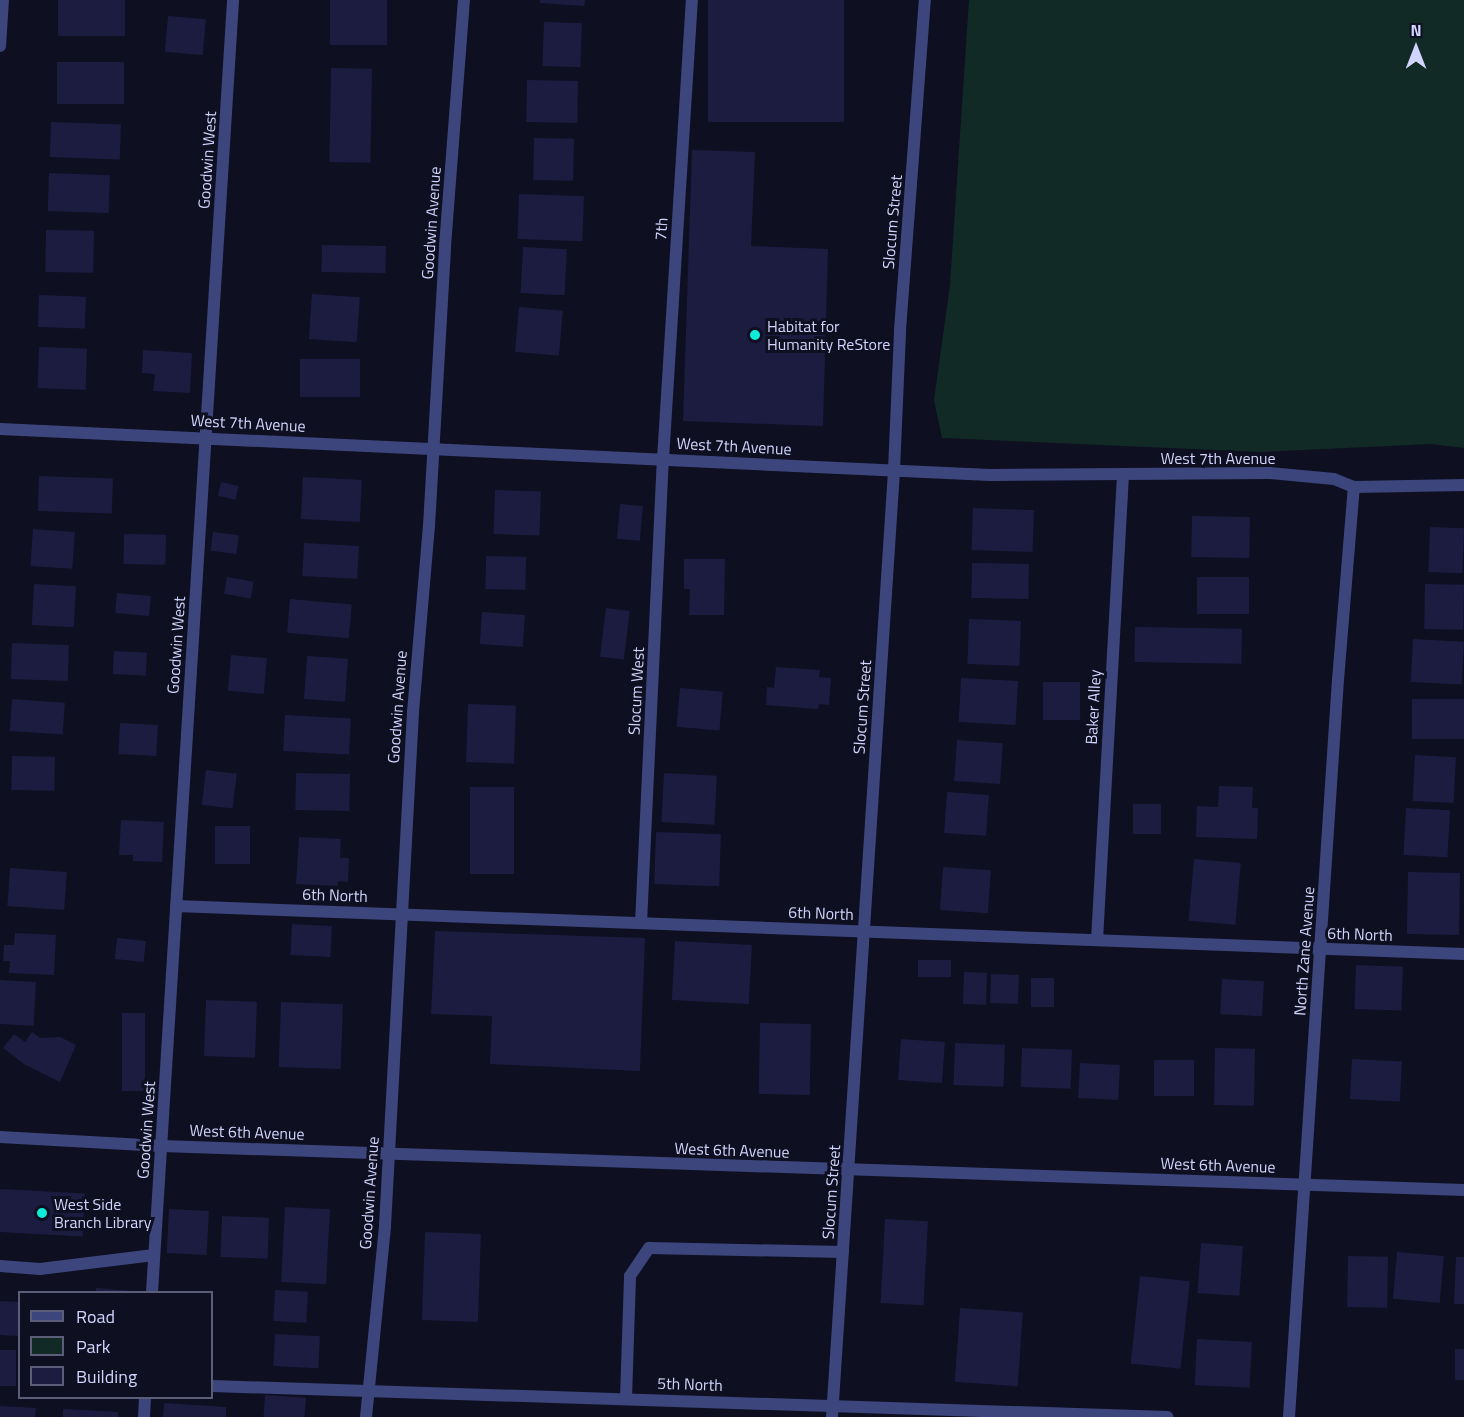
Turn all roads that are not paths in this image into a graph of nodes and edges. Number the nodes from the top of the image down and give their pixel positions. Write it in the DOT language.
graph roads {
  1 [pos="3,0"];
  2 [pos="233,0"];
  3 [pos="464,0"];
  4 [pos="692,0"];
  5 [pos="925,0"];
  6 [pos="0,46"];
  7 [pos="0,429"];
  8 [pos="206,438"];
  9 [pos="434,450"];
  10 [pos="663,459"];
  11 [pos="894,470"];
  12 [pos="1123,475"];
  13 [pos="1464,484"];
  14 [pos="1354,488"];
  15 [pos="176,906"];
  16 [pos="400,914"];
  17 [pos="641,923"];
  18 [pos="864,932"];
  19 [pos="1096,940"];
  20 [pos="1320,949"];
  21 [pos="1464,954"];
  22 [pos="0,1137"];
  23 [pos="162,1146"];
  24 [pos="388,1154"];
  25 [pos="849,1170"];
  26 [pos="1306,1185"];
  27 [pos="1464,1190"];
  28 [pos="843,1252"];
  29 [pos="154,1255"];
  30 [pos="0,1266"];
  31 [pos="152,1291"];
  32 [pos="213,1386"];
  33 [pos="368,1391"];
  34 [pos="626,1398"];
  35 [pos="145,1399"];
  36 [pos="833,1411"];
  37 [pos="1060,1415"];
  38 [pos="144,1417"];
  39 [pos="366,1417"];
  40 [pos="1167,1417"];
  41 [pos="1289,1417"];
  1 -- 6 [label="street"];
  2 -- 8 [label="street, Goodwin West"];
  3 -- 9 [label="street, Goodwin Avenue"];
  4 -- 10 [label="street, 7th"];
  5 -- 11 [label="street, Slocum Street"];
  7 -- 8 [label="street, West 7th Avenue"];
  8 -- 9 [label="street, West 7th Avenue"];
  8 -- 15 [label="street, Goodwin West"];
  9 -- 10 [label="street, West 7th Avenue"];
  9 -- 16 [label="street, Goodwin Avenue"];
  10 -- 11 [label="street, West 7th Avenue"];
  10 -- 17 [label="street, Slocum West"];
  11 -- 12 [label="street, West 7th Avenue"];
  11 -- 18 [label="street, Slocum Street"];
  12 -- 14 [label="street, West 7th Avenue"];
  12 -- 19 [label="street, Baker Alley"];
  13 -- 14 [label="street, West 7th Avenue"];
  14 -- 20 [label="street, North Zane Avenue"];
  15 -- 16 [label="street, 6th North"];
  15 -- 23 [label="street, Goodwin West"];
  16 -- 17 [label="street, 6th North"];
  16 -- 24 [label="street, Goodwin Avenue"];
  17 -- 18 [label="street, 6th North"];
  18 -- 19 [label="street, 6th North"];
  18 -- 25 [label="street, Slocum Street"];
  19 -- 20 [label="street, 6th North"];
  20 -- 21 [label="street, 6th North"];
  20 -- 26 [label="street, North Zane Avenue"];
  22 -- 23 [label="street, West 6th Avenue"];
  23 -- 24 [label="street, West 6th Avenue"];
  23 -- 29 [label="street, Goodwin West"];
  24 -- 25 [label="street, West 6th Avenue"];
  24 -- 33 [label="street, Goodwin Avenue"];
  25 -- 26 [label="street, West 6th Avenue"];
  25 -- 28 [label="street, Slocum Street"];
  26 -- 27 [label="street, West 6th Avenue"];
  26 -- 41 [label="street, North Zane Avenue"];
  28 -- 34 [label="street"];
  28 -- 36 [label="street, Slocum Street"];
  29 -- 30 [label="street"];
  29 -- 31 [label="street, Goodwin West"];
  32 -- 33 [label="street, 5th North"];
  33 -- 34 [label="street, 5th North"];
  33 -- 39 [label="street, Goodwin Avenue"];
  34 -- 36 [label="street, 5th North"];
  35 -- 38 [label="street"];
  36 -- 37 [label="street, 5th North"];
  37 -- 40 [label="street, 5th North"];
}
